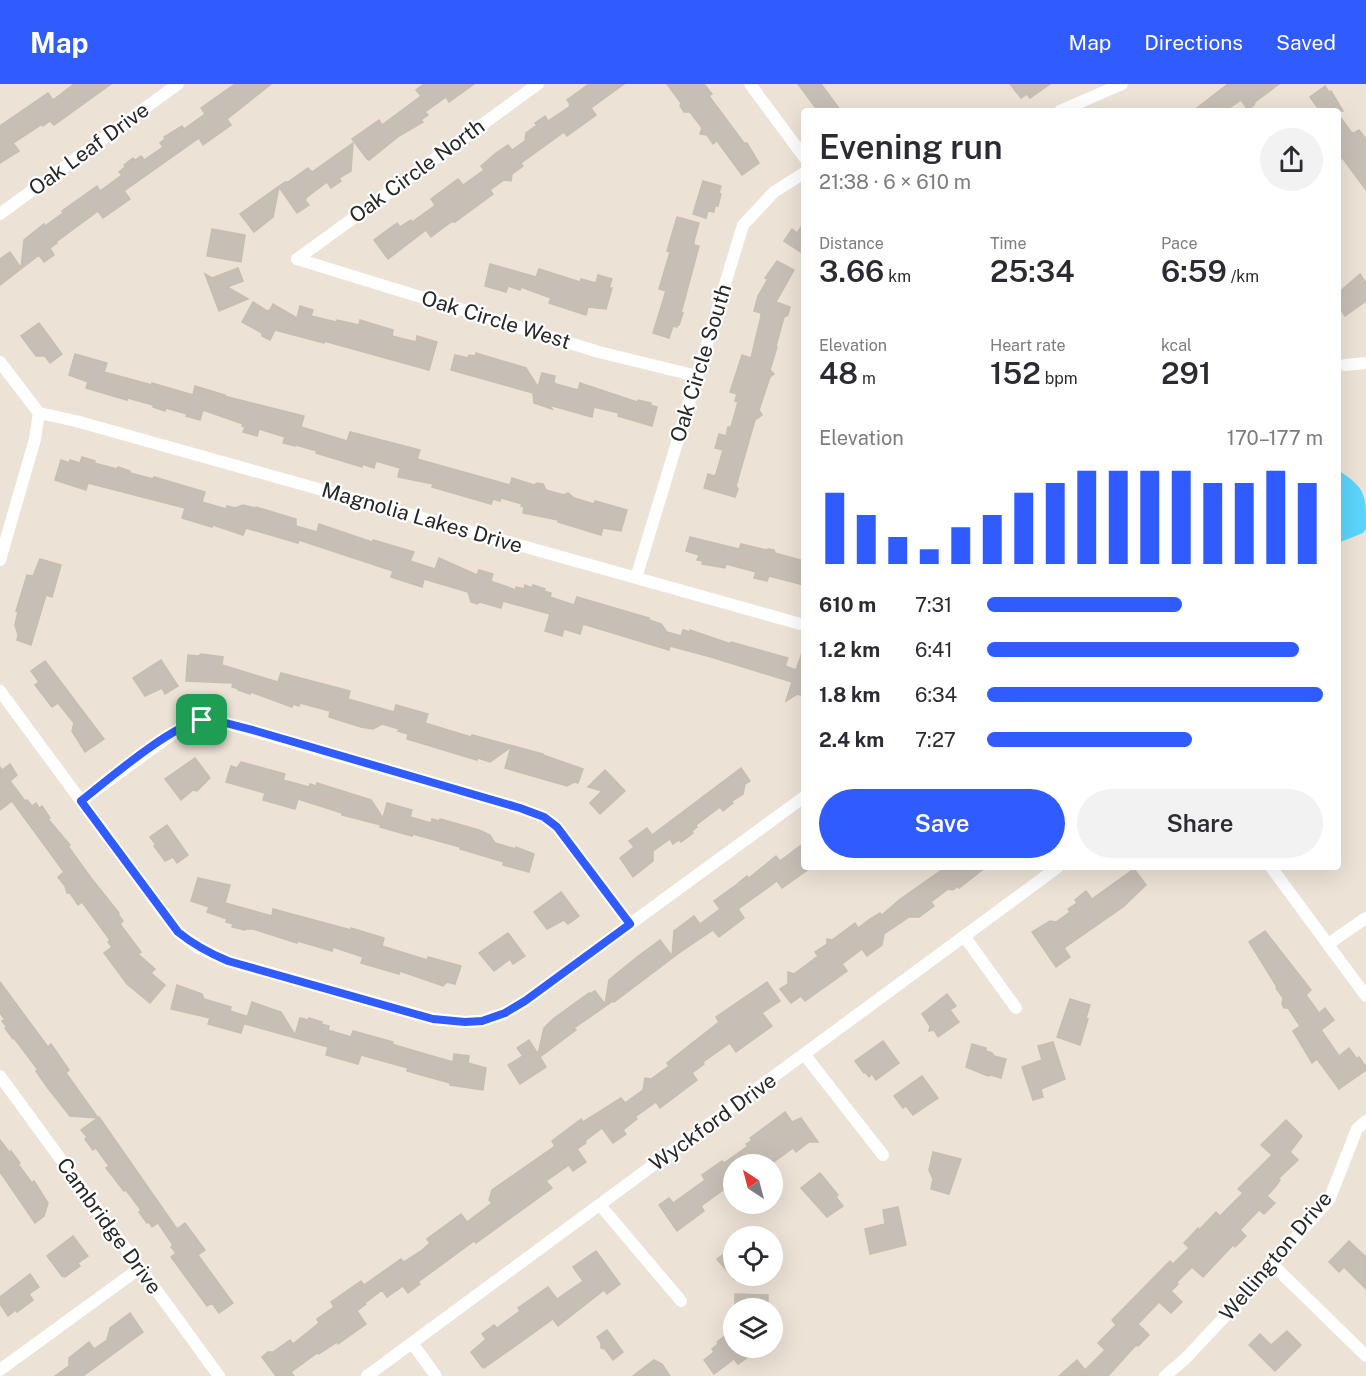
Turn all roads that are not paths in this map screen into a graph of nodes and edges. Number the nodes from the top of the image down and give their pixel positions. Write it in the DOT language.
graph roads {
  1 [pos="178,84"];
  2 [pos="538,84"];
  3 [pos="750,84"];
  4 [pos="1122,84"];
  5 [pos="1067,108"];
  6 [pos="801,153"];
  7 [pos="801,175"];
  8 [pos="0,214"];
  9 [pos="297,259"];
  10 [pos="0,362"];
  11 [pos="1366,363"];
  12 [pos="1345,365"];
  13 [pos="698,375"];
  14 [pos="39,413"];
  15 [pos="0,561"];
  16 [pos="636,578"];
  17 [pos="801,624"];
  18 [pos="0,691"];
  19 [pos="801,799"];
  20 [pos="81,801"];
  21 [pos="1054,870"];
  22 [pos="1273,870"];
  23 [pos="1366,918"];
  24 [pos="630,924"];
  25 [pos="964,936"];
  26 [pos="1328,944"];
  27 [pos="1366,996"];
  28 [pos="1016,1008"];
  29 [pos="804,1054"];
  30 [pos="0,1076"];
  31 [pos="1366,1121"];
  32 [pos="883,1155"];
  33 [pos="600,1205"];
  34 [pos="1272,1264"];
  35 [pos="140,1268"];
  36 [pos="681,1301"];
  37 [pos="412,1343"];
  38 [pos="1366,1356"];
  39 [pos="0,1370"];
  40 [pos="219,1376"];
  41 [pos="367,1376"];
  42 [pos="436,1376"];
  43 [pos="1165,1376"];
  1 -- 8 [label="street, Oak Leaf Drive"];
  2 -- 9 [label="street, Oak Circle North"];
  3 -- 6 [label="street"];
  4 -- 5 [label="street"];
  7 -- 13 [label="street, Oak Circle South"];
  9 -- 13 [label="street, Oak Circle West"];
  10 -- 14 [label="street"];
  11 -- 12 [label="street"];
  13 -- 16 [label="street, Oak Circle South"];
  14 -- 15 [label="street"];
  14 -- 16 [label="street, Magnolia Lakes Drive"];
  16 -- 17 [label="street, Magnolia Lakes Drive"];
  18 -- 20 [label="street"];
  19 -- 24 [label="street"];
  20 -- 24 [label="street"];
  20 -- 24 [label="street"];
  21 -- 25 [label="street, Wyckford Drive"];
  22 -- 26 [label="street"];
  23 -- 26 [label="street"];
  25 -- 28 [label="street"];
  25 -- 29 [label="street, Wyckford Drive"];
  26 -- 27 [label="street"];
  29 -- 32 [label="street"];
  29 -- 33 [label="street, Wyckford Drive"];
  30 -- 35 [label="street, Cambridge Drive"];
  31 -- 34 [label="street, Wellington Drive"];
  33 -- 36 [label="street"];
  33 -- 37 [label="street, Wyckford Drive"];
  34 -- 38 [label="street"];
  34 -- 43 [label="street, Wellington Drive"];
  35 -- 39 [label="street"];
  35 -- 40 [label="street, Cambridge Drive"];
  37 -- 41 [label="street, Wyckford Drive"];
  37 -- 42 [label="street"];
}
